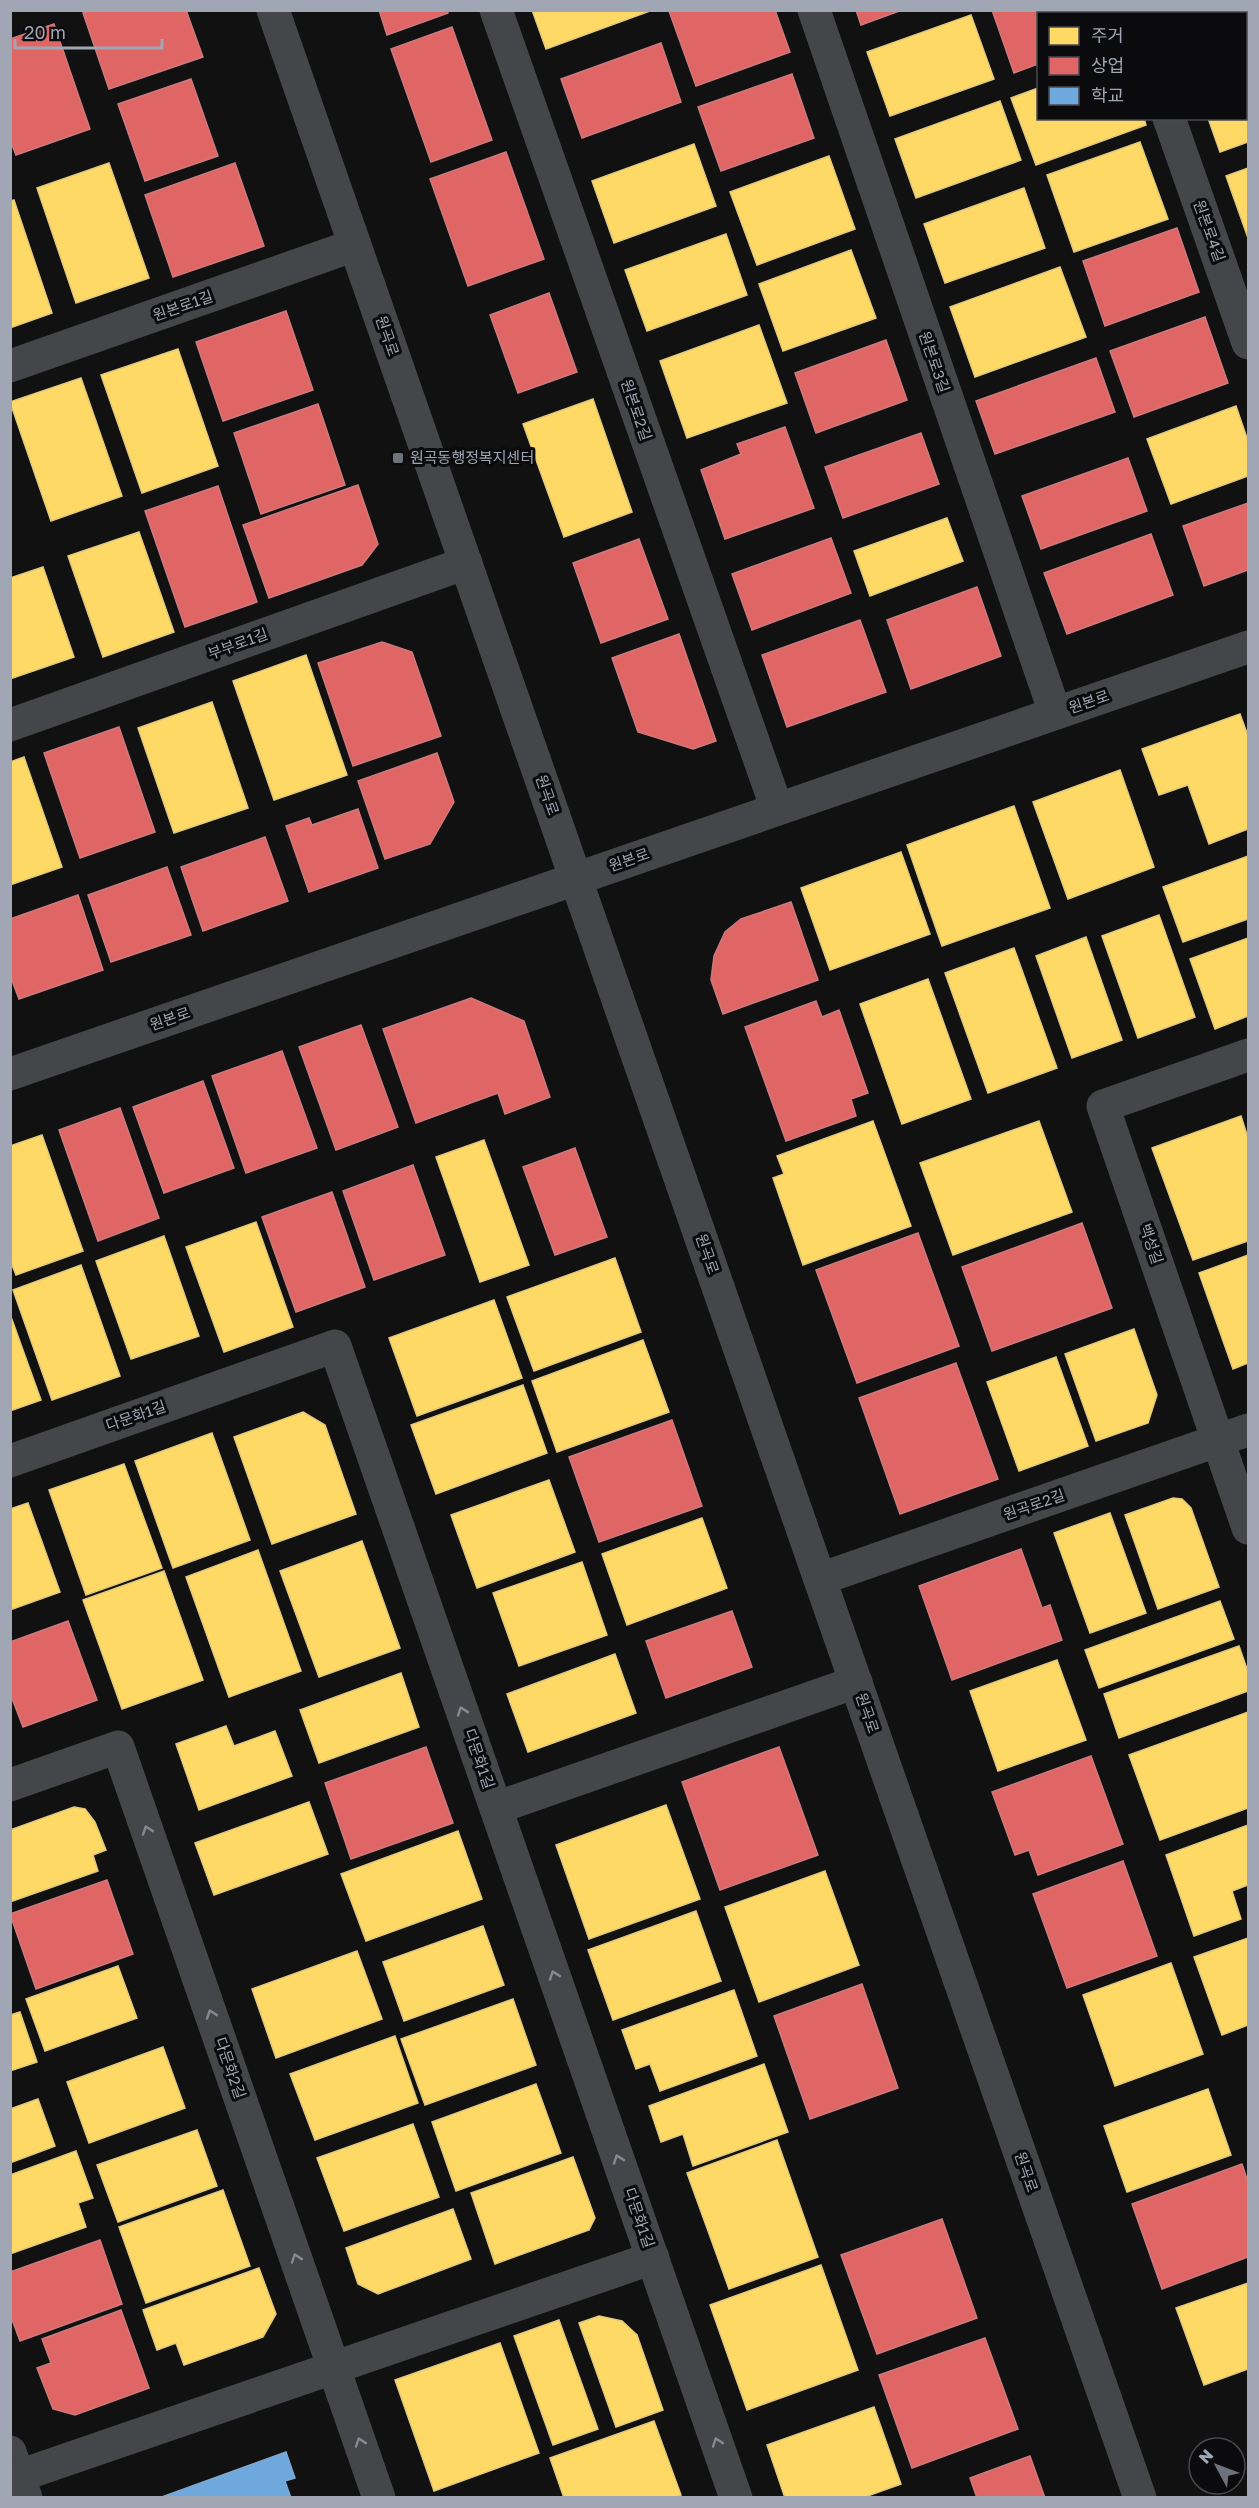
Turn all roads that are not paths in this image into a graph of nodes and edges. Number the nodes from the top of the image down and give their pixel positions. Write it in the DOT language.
graph roads {
  1 [pos="273,10"];
  2 [pos="496,10"];
  3 [pos="814,10"];
  4 [pos="1169,120"];
  5 [pos="355,245"];
  6 [pos="1248,343"];
  7 [pos="10,366"];
  8 [pos="466,563"];
  9 [pos="1248,646"];
  10 [pos="1055,713"];
  11 [pos="10,724"];
  12 [pos="777,809"];
  13 [pos="576,878"];
  14 [pos="1248,1055"];
  15 [pos="10,1074"];
  16 [pos="1234,1436"];
  17 [pos="10,1461"];
  18 [pos="1248,1528"];
  19 [pos="820,1579"];
  20 [pos="856,1682"];
  21 [pos="10,1785"];
  22 [pos="496,1808"];
  23 [pos="653,2258"];
  24 [pos="334,2368"];
  25 [pos="16,2476"];
  26 [pos="379,2498"];
  27 [pos="736,2498"];
  28 [pos="1140,2498"];
  1 -- 5 [label="street, 원곡로"];
  2 -- 12 [label="street, 원본로2길"];
  3 -- 10 [label="street, 원본로3길"];
  4 -- 6 [label="street, 원본로4길"];
  5 -- 7 [label="street, 원본로1길"];
  5 -- 8 [label="street, 원곡로"];
  8 -- 11 [label="street, 부부로1길"];
  8 -- 13 [label="street, 원곡로"];
  9 -- 10 [label="street, 원본로"];
  10 -- 12 [label="street, 원본로"];
  12 -- 13 [label="street, 원본로"];
  13 -- 15 [label="street, 원본로"];
  13 -- 19 [label="street, 원곡로"];
  14 -- 16 [label="street, 백성길"];
  16 -- 18 [label="street, 백성길"];
  16 -- 19 [label="street, 원곡로2길"];
  22 -- 17 [label="street, 다문화1길, one-way"];
  19 -- 20 [label="street, 원곡로"];
  20 -- 22 [label="street"];
  20 -- 28 [label="street, 원곡로"];
  24 -- 21 [label="street, 다문화2길, one-way"];
  23 -- 22 [label="street, 다문화1길, one-way"];
  23 -- 24 [label="street"];
  27 -- 23 [label="street, 다문화1길, one-way"];
  24 -- 25 [label="street"];
  26 -- 24 [label="street, 다문화2길, one-way"];
}
